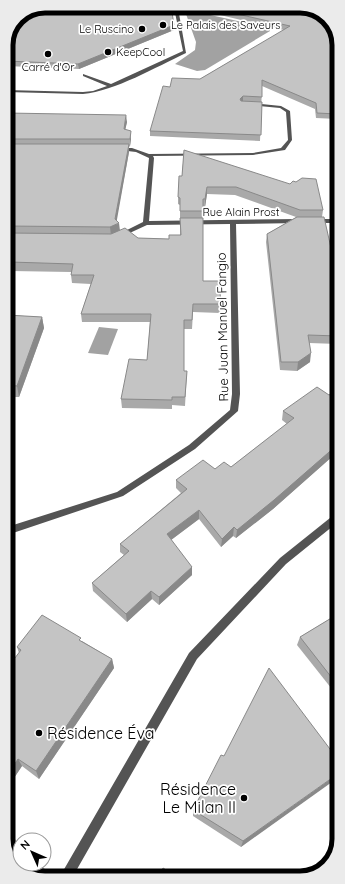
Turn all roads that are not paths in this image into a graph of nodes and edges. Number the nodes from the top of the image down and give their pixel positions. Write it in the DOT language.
graph roads {
  1 [pos="177,13"];
  2 [pos="84,75"];
  3 [pos="112,86"];
  4 [pos="13,91"];
  5 [pos="249,104"];
  6 [pos="116,149"];
  7 [pos="149,155"];
  8 [pos="232,221"];
  9 [pos="332,221"];
  10 [pos="146,223"];
  11 [pos="112,239"];
  12 [pos="332,522"];
  13 [pos="13,529"];
  14 [pos="69,871"];
  1 -- 3 [label="street"];
  2 -- 3 [label="street"];
  3 -- 4 [label="street"];
  5 -- 7 [label="street"];
  6 -- 7 [label="street"];
  7 -- 10 [label="street"];
  8 -- 9 [label="street, Rue Alain Prost"];
  8 -- 10 [label="street, Rue Alain Prost"];
  8 -- 13 [label="street, Rue Juan Manuel Fangio"];
  10 -- 11 [label="street, Rue Alain Prost"];
  12 -- 14 [label="street"];
}
